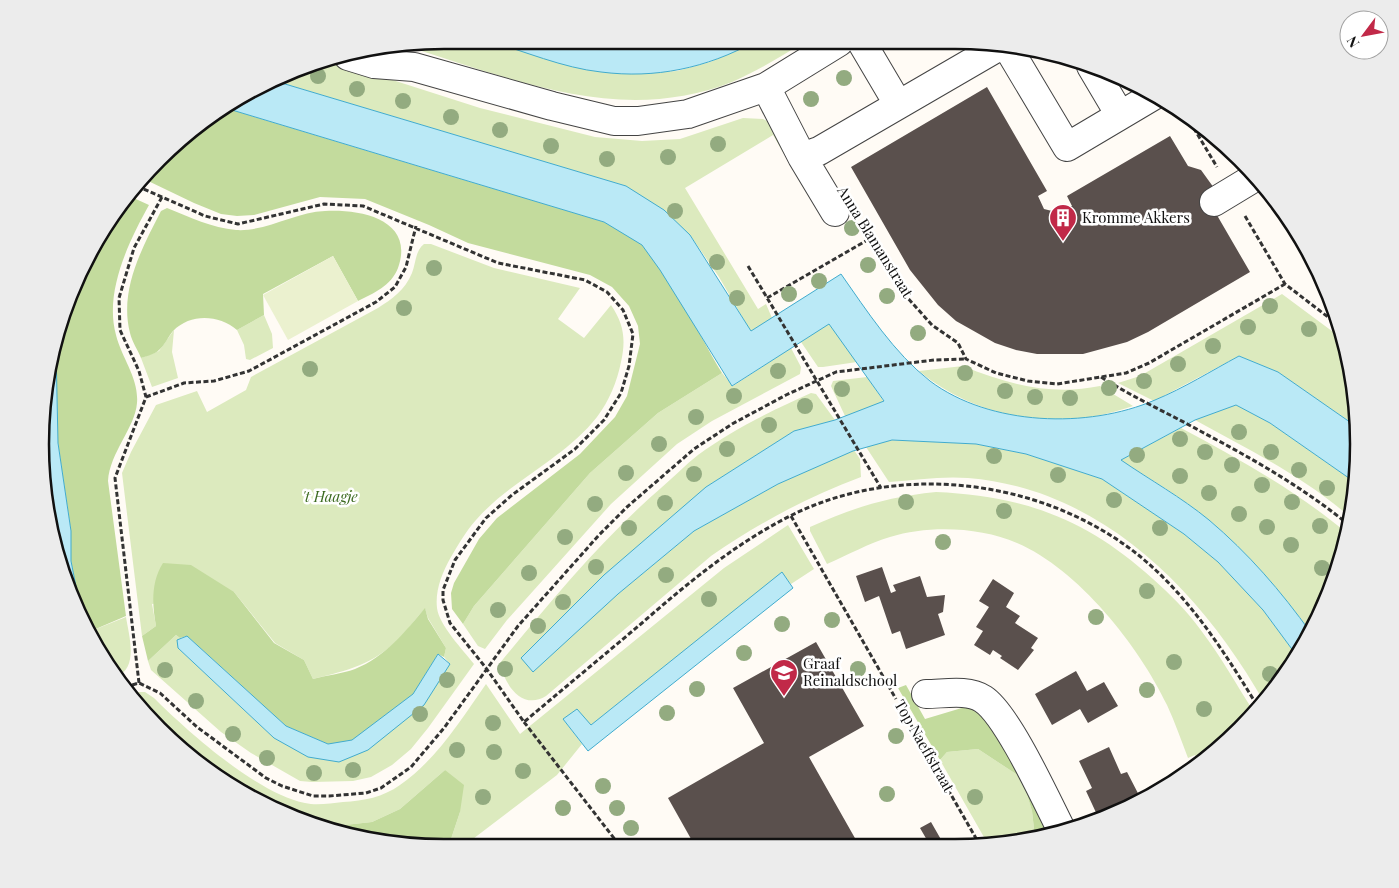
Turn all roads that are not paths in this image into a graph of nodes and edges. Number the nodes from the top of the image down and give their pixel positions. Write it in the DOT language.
graph roads {
  1 [pos="828,49"];
  2 [pos="866,49"];
  3 [pos="991,51"];
  4 [pos="389,53"];
  5 [pos="1011,53"];
  6 [pos="356,59"];
  7 [pos="414,67"];
  8 [pos="1097,75"];
  9 [pos="766,87"];
  10 [pos="1148,99"];
  11 [pos="898,104"];
  12 [pos="1120,115"];
  13 [pos="802,157"];
  14 [pos="1249,180"];
  15 [pos="1222,196"];
  16 [pos="846,213"];
  17 [pos="926,694"];
  18 [pos="1058,826"];
  1 -- 9 [label="street"];
  2 -- 11 [label="street"];
  3 -- 11 [label="street"];
  4 -- 7 [label="street"];
  5 -- 12 [label="street"];
  6 -- 7 [label="street"];
  7 -- 9 [label="street"];
  8 -- 12 [label="street"];
  9 -- 13 [label="street, Anna Blamanstraat"];
  10 -- 12 [label="street"];
  11 -- 13 [label="street"];
  13 -- 16 [label="street, Anna Blamanstraat"];
  14 -- 15 [label="street"];
  17 -- 18 [label="street, Top Naeffstraat"];
}
